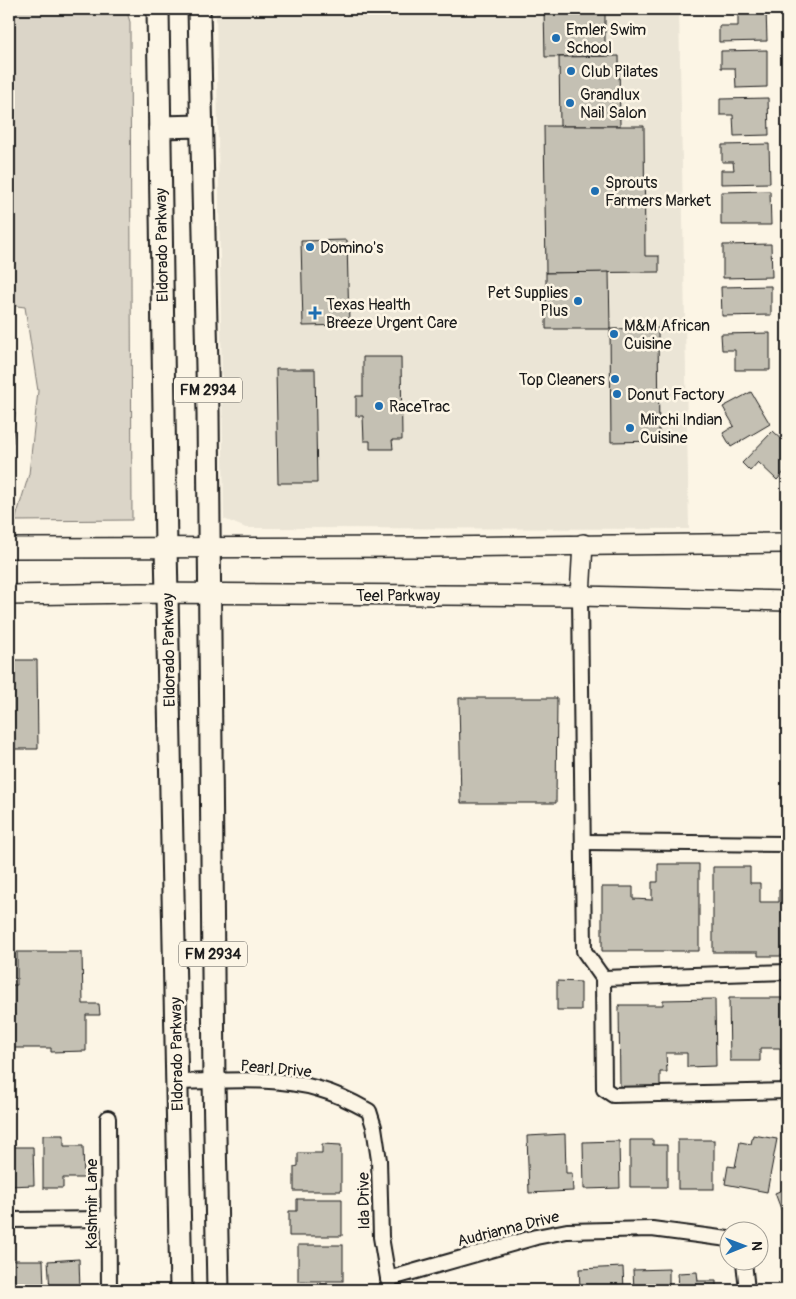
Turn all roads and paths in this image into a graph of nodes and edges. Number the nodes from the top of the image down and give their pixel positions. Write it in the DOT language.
graph roads {
  1 [pos="158,9"];
  2 [pos="199,9"];
  3 [pos="201,126"];
  4 [pos="160,127"];
  5 [pos="787,543"];
  6 [pos="583,544"];
  7 [pos="166,547"];
  8 [pos="209,547"];
  9 [pos="9,548"];
  10 [pos="167,593"];
  11 [pos="210,593"];
  12 [pos="9,595"];
  13 [pos="580,596"];
  14 [pos="787,601"];
  15 [pos="583,842"];
  16 [pos="787,844"];
  17 [pos="787,972"];
  18 [pos="603,978"];
  19 [pos="176,1082"];
  20 [pos="214,1082"];
  21 [pos="787,1091"];
  22 [pos="369,1111"];
  23 [pos="108,1118"];
  24 [pos="109,1219"];
  25 [pos="9,1220"];
  26 [pos="718,1238"];
  27 [pos="745,1272"];
  28 [pos="389,1284"];
  29 [pos="110,1290"];
  30 [pos="181,1290"];
  31 [pos="218,1290"];
  32 [pos="747,1290"];
  1 -- 4 [label="main road, Eldorado Parkway / FM 2934"];
  2 -- 3 [label="main road, FM 2934"];
  3 -- 4 [label="main road"];
  3 -- 8 [label="main road, FM 2934"];
  4 -- 7 [label="main road, Eldorado Parkway / FM 2934"];
  5 -- 6 [label="main road"];
  6 -- 8 [label="main road"];
  6 -- 13 [label="main road"];
  7 -- 8 [label="main road"];
  7 -- 9 [label="main road"];
  7 -- 10 [label="main road, Eldorado Parkway / FM 2934"];
  8 -- 11 [label="main road, FM 2934"];
  10 -- 11 [label="main road, Teel Parkway"];
  10 -- 12 [label="main road, Teel Parkway"];
  10 -- 19 [label="main road, Eldorado Parkway / FM 2934"];
  11 -- 13 [label="main road, Teel Parkway"];
  11 -- 20 [label="main road, FM 2934"];
  13 -- 14 [label="main road, Teel Parkway"];
  13 -- 15 [label="street"];
  15 -- 16 [label="street"];
  15 -- 18 [label="street"];
  17 -- 18 [label="street"];
  18 -- 21 [label="street"];
  19 -- 20 [label="street, Pearl Drive"];
  19 -- 30 [label="main road, Eldorado Parkway / FM 2934"];
  20 -- 22 [label="street, Pearl Drive"];
  20 -- 31 [label="main road, FM 2934"];
  22 -- 28 [label="street, Ida Drive"];
  23 -- 24 [label="street, Kashmir Lane"];
  24 -- 25 [label="street"];
  24 -- 29 [label="street, Kashmir Lane"];
  26 -- 28 [label="street, Audrianna Drive"];
  27 -- 32 [label="street"];
}
